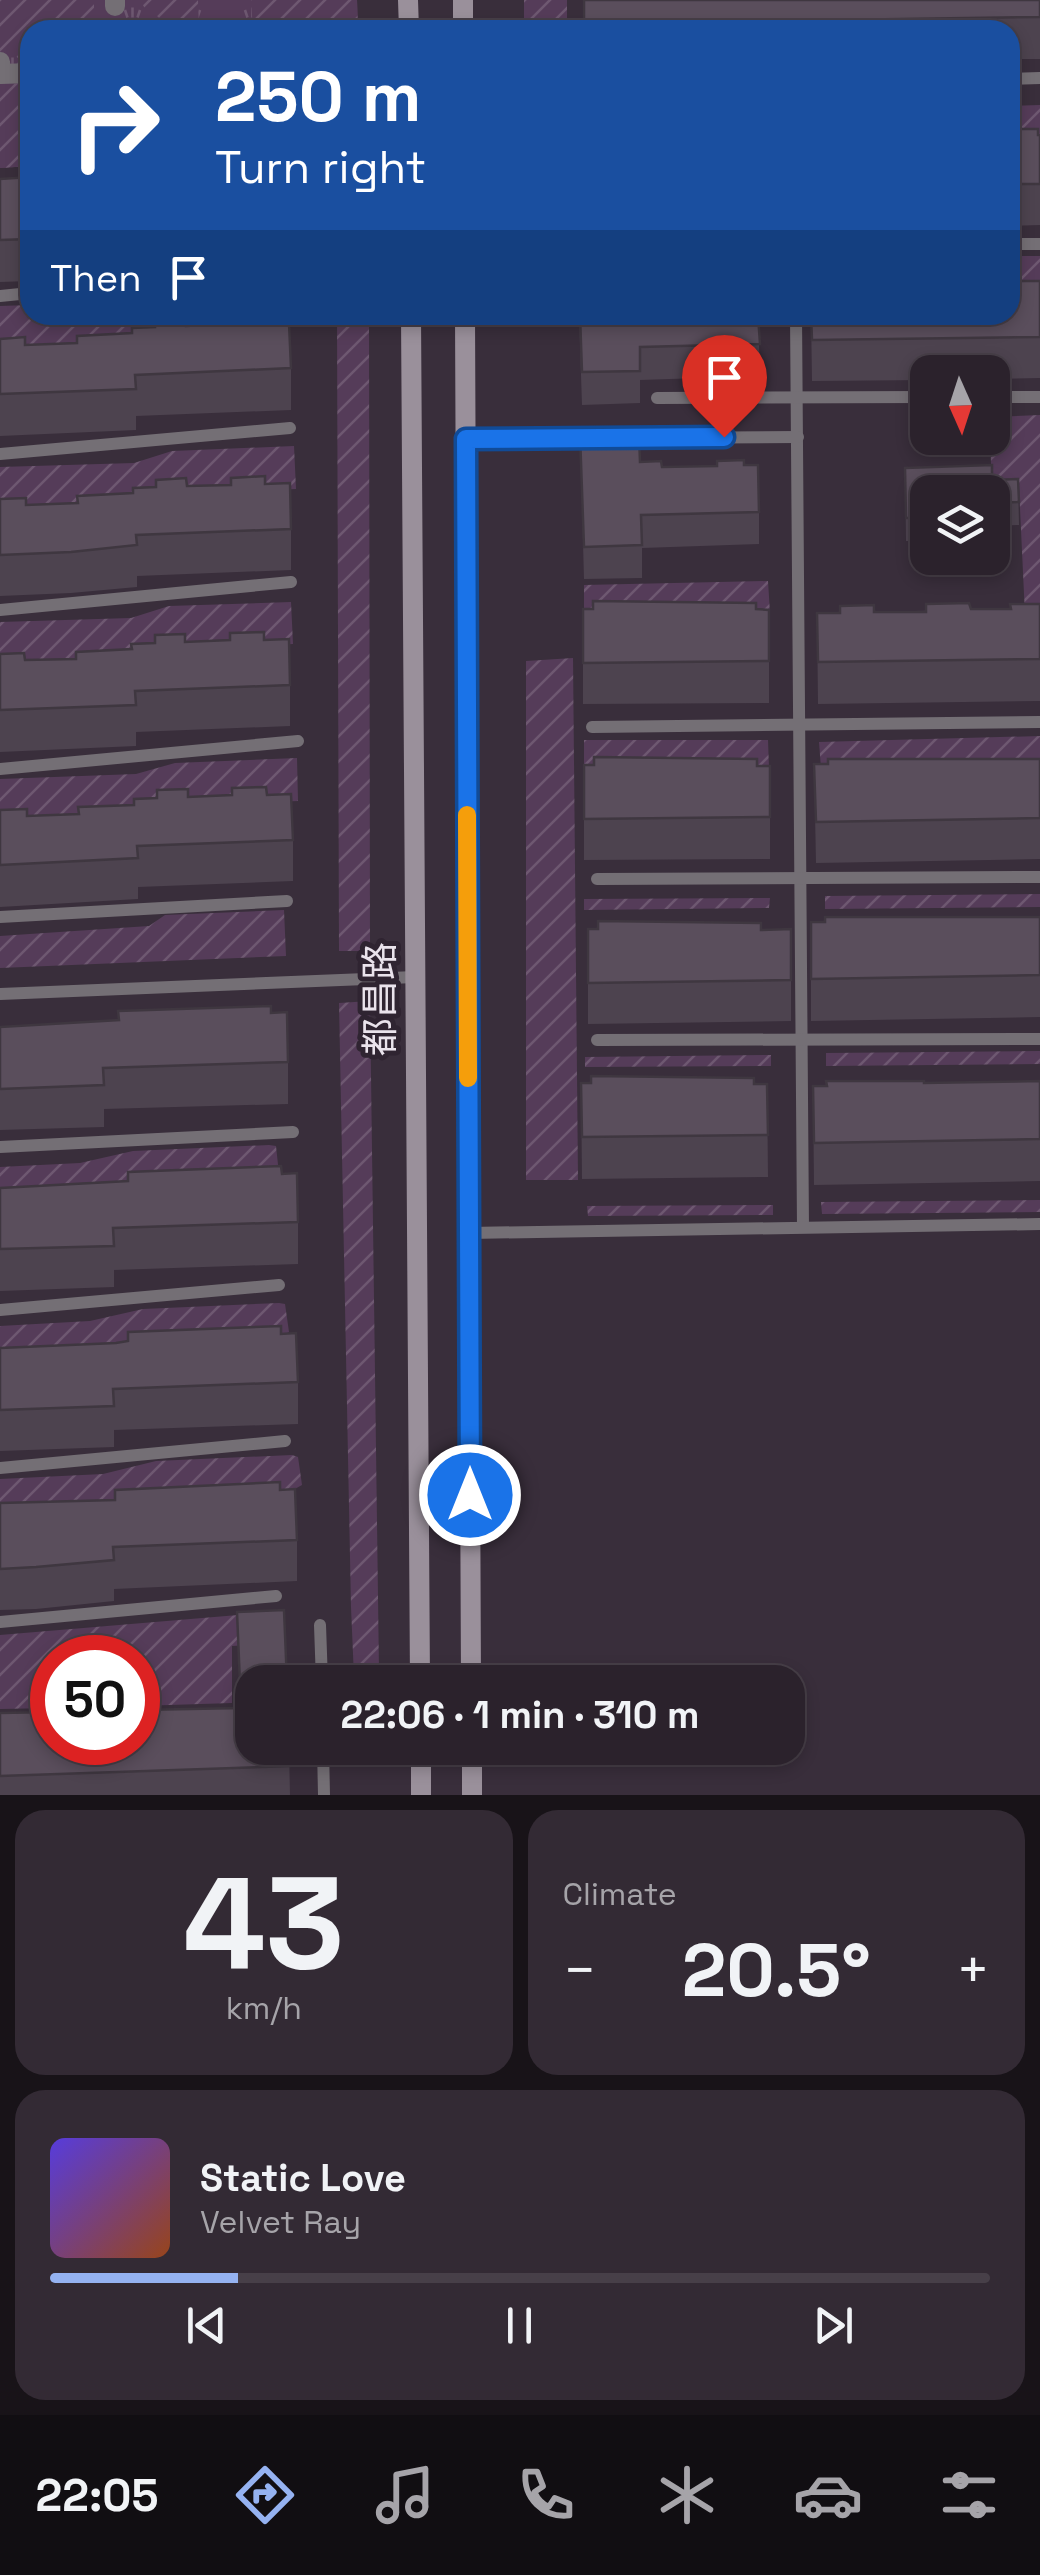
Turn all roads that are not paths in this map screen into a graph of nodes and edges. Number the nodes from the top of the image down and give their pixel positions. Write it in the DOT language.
graph roads {
  1 [pos="0,62"];
  2 [pos="20,73"];
  3 [pos="410,325"];
  4 [pos="465,325"];
  5 [pos="796,325"];
  6 [pos="797,397"];
  7 [pos="910,397"];
  8 [pos="1010,397"];
  9 [pos="1040,397"];
  10 [pos="657,398"];
  11 [pos="290,428"];
  12 [pos="798,437"];
  13 [pos="466,439"];
  14 [pos="0,454"];
  15 [pos="291,582"];
  16 [pos="0,610"];
  17 [pos="1040,722"];
  18 [pos="800,724"];
  19 [pos="592,728"];
  20 [pos="298,740"];
  21 [pos="0,768"];
  22 [pos="801,878"];
  23 [pos="1040,878"];
  24 [pos="598,879"];
  25 [pos="286,902"];
  26 [pos="0,917"];
  27 [pos="415,977"];
  28 [pos="0,994"];
  29 [pos="1040,1039"];
  30 [pos="597,1040"];
  31 [pos="802,1040"];
  32 [pos="293,1132"];
  33 [pos="0,1147"];
  34 [pos="1040,1224"];
  35 [pos="803,1227"];
  36 [pos="469,1233"];
  37 [pos="279,1286"];
  38 [pos="0,1310"];
  39 [pos="285,1441"];
  40 [pos="0,1468"];
  41 [pos="276,1596"];
  42 [pos="0,1622"];
  43 [pos="320,1625"];
  44 [pos="321,1665"];
  45 [pos="420,1665"];
  46 [pos="471,1665"];
  47 [pos="323,1765"];
  48 [pos="420,1765"];
  49 [pos="472,1765"];
  50 [pos="324,1795"];
  51 [pos="421,1795"];
  52 [pos="472,1795"];
  1 -- 2 [label="street"];
  3 -- 27 [label="main road, 都昌路"];
  4 -- 13 [label="main road"];
  5 -- 6 [label="lane"];
  6 -- 7 [label="lane"];
  6 -- 10 [label="lane"];
  6 -- 12 [label="lane"];
  8 -- 9 [label="lane"];
  11 -- 14 [label="lane"];
  12 -- 13 [label="lane"];
  12 -- 18 [label="lane"];
  13 -- 36 [label="main road"];
  15 -- 16 [label="lane"];
  17 -- 18 [label="lane"];
  18 -- 19 [label="lane"];
  18 -- 22 [label="lane"];
  20 -- 21 [label="lane"];
  22 -- 23 [label="lane"];
  22 -- 24 [label="lane"];
  22 -- 31 [label="lane"];
  25 -- 26 [label="lane"];
  27 -- 28 [label="lane"];
  27 -- 45 [label="main road, 都昌路"];
  29 -- 31 [label="lane"];
  30 -- 31 [label="lane"];
  31 -- 35 [label="lane"];
  32 -- 33 [label="lane"];
  34 -- 35 [label="lane"];
  35 -- 36 [label="lane"];
  36 -- 46 [label="main road"];
  37 -- 38 [label="lane"];
  39 -- 40 [label="lane"];
  41 -- 42 [label="lane"];
  43 -- 44 [label="lane"];
  47 -- 50 [label="lane"];
  48 -- 51 [label="main road"];
  49 -- 52 [label="main road"];
}
